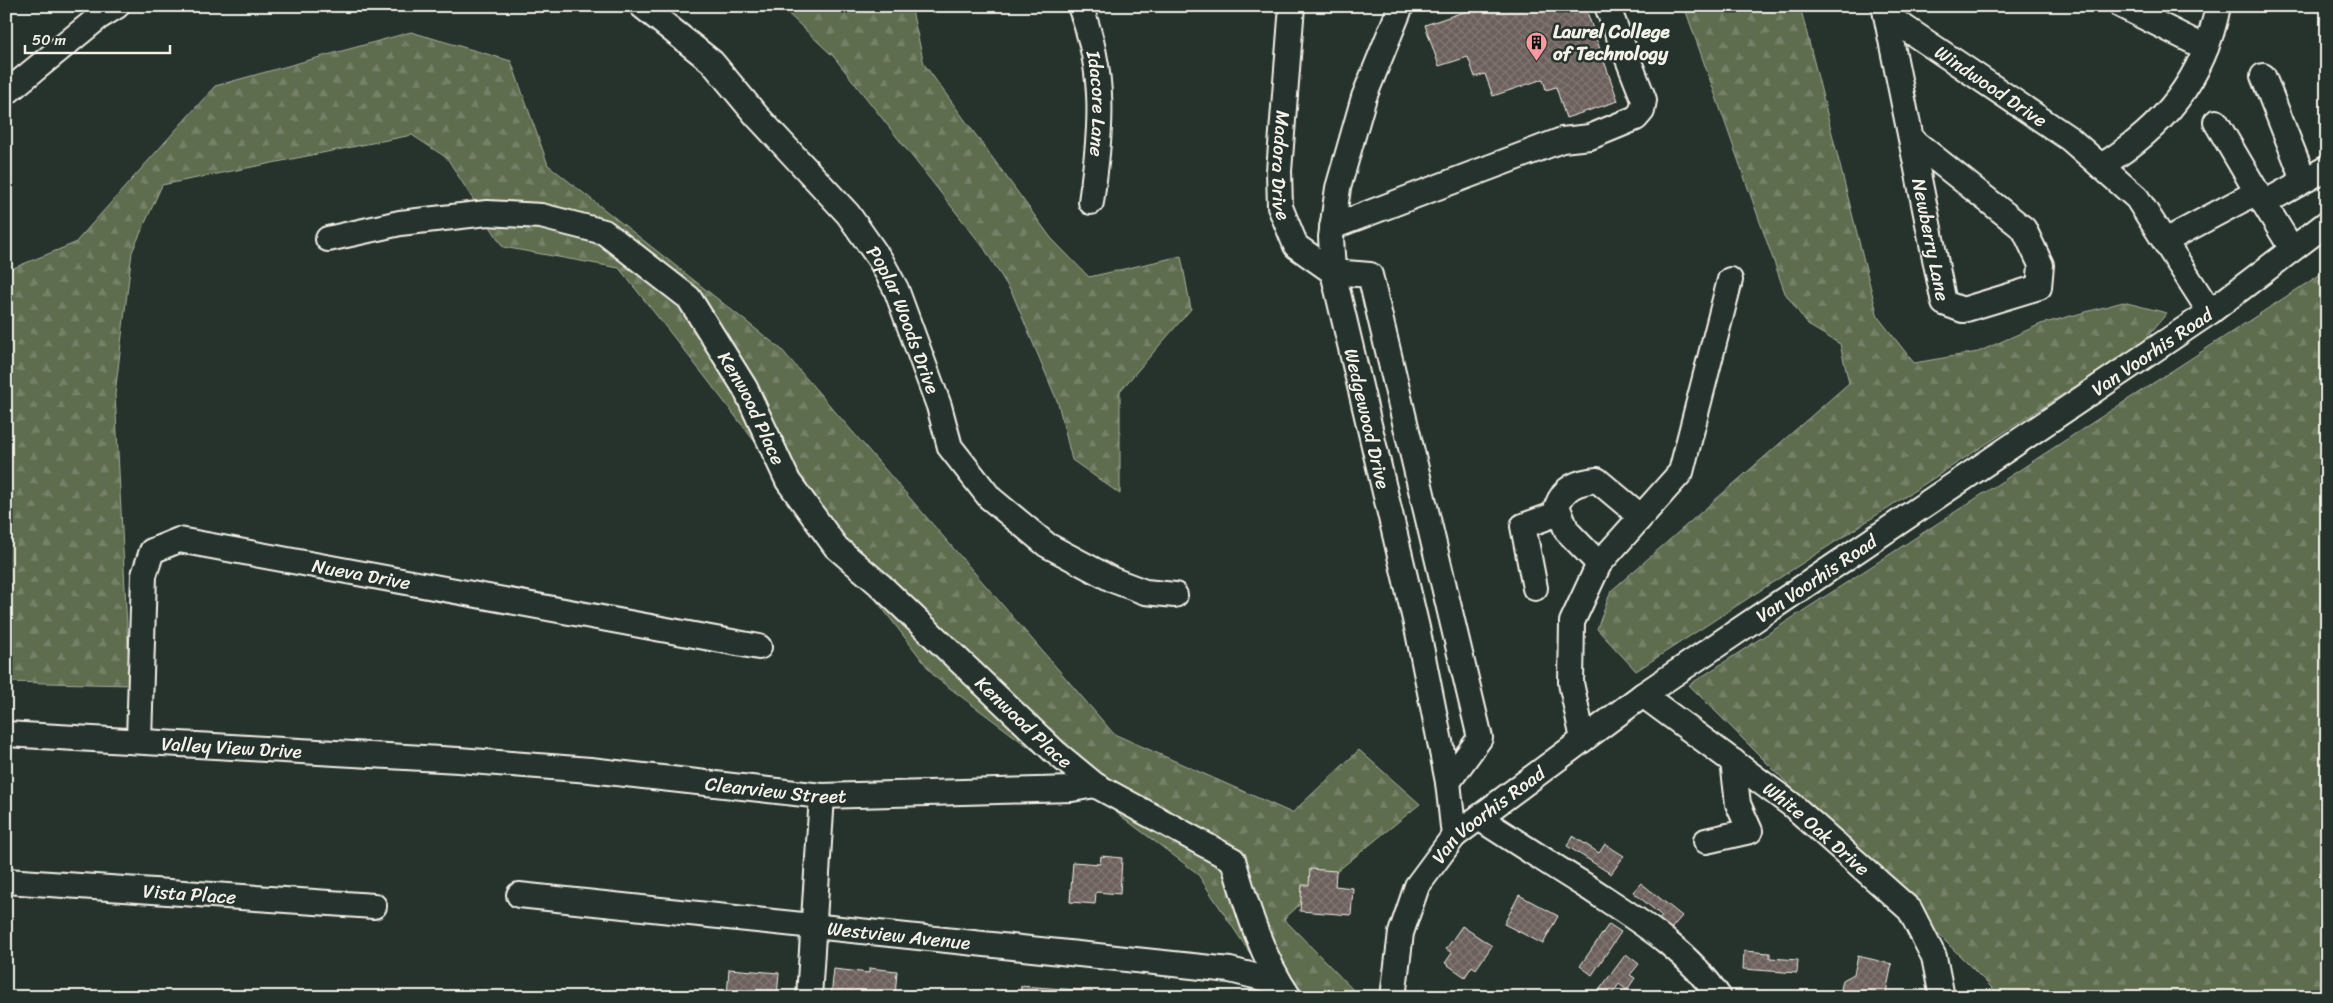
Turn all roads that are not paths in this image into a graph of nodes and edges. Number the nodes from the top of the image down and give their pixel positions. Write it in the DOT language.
graph roads {
  1 [pos="117,6"];
  2 [pos="642,6"];
  3 [pos="1080,6"];
  4 [pos="1292,6"];
  5 [pos="1607,6"];
  6 [pos="2122,6"];
  7 [pos="2218,6"];
  8 [pos="1405,8"];
  9 [pos="1885,11"];
  10 [pos="2206,48"];
  11 [pos="2263,76"];
  12 [pos="6,93"];
  13 [pos="2216,122"];
  14 [pos="1911,139"];
  15 [pos="2101,166"];
  16 [pos="2327,168"];
  17 [pos="2304,180"];
  18 [pos="2260,197"];
  19 [pos="1091,202"];
  20 [pos="2327,223"];
  21 [pos="1332,228"];
  22 [pos="328,240"];
  23 [pos="2164,240"];
  24 [pos="2292,249"];
  25 [pos="1333,272"];
  26 [pos="1730,280"];
  27 [pos="2210,312"];
  28 [pos="1559,513"];
  29 [pos="1640,516"];
  30 [pos="1599,564"];
  31 [pos="1535,588"];
  32 [pos="1175,595"];
  33 [pos="758,647"];
  34 [pos="1643,695"];
  35 [pos="6,734"];
  36 [pos="138,740"];
  37 [pos="1583,740"];
  38 [pos="458,760"];
  39 [pos="1733,761"];
  40 [pos="1448,782"];
  41 [pos="1095,785"];
  42 [pos="822,796"];
  43 [pos="1479,818"];
  44 [pos="1454,836"];
  45 [pos="1706,841"];
  46 [pos="6,880"];
  47 [pos="519,895"];
  48 [pos="374,906"];
  49 [pos="812,928"];
  50 [pos="1284,989"];
  51 [pos="809,997"];
  52 [pos="1393,997"];
  53 [pos="1719,997"];
  54 [pos="1942,997"];
  1 -- 12 [label="street"];
  2 -- 32 [label="street, Poplar Woods Drive"];
  3 -- 19 [label="street, Idacore Lane"];
  4 -- 25 [label="street, Madora Drive"];
  5 -- 21 [label="street"];
  6 -- 10 [label="street"];
  7 -- 10 [label="street"];
  8 -- 21 [label="street, Wedgewood Drive"];
  9 -- 14 [label="street, Newberry Lane"];
  9 -- 15 [label="street, Windwood Drive"];
  10 -- 15 [label="street"];
  11 -- 17 [label="street"];
  13 -- 18 [label="street"];
  14 -- 14 [label="street, Newberry Lane"];
  15 -- 23 [label="street, Windwood Drive"];
  16 -- 17 [label="street"];
  17 -- 18 [label="street"];
  18 -- 23 [label="street"];
  18 -- 24 [label="street"];
  20 -- 24 [label="street, Van Voorhis Road"];
  21 -- 25 [label="street, Wedgewood Drive"];
  22 -- 41 [label="street, Kenwood Place"];
  23 -- 27 [label="street, Windwood Drive"];
  24 -- 27 [label="street, Van Voorhis Road"];
  25 -- 40 [label="street, Wedgewood Drive"];
  25 -- 40 [label="street"];
  26 -- 29 [label="street"];
  27 -- 34 [label="street, Van Voorhis Road"];
  28 -- 29 [label="street"];
  28 -- 30 [label="street"];
  28 -- 31 [label="street"];
  29 -- 30 [label="street"];
  30 -- 37 [label="street"];
  33 -- 36 [label="street, Nueva Drive"];
  34 -- 37 [label="street, Van Voorhis Road"];
  34 -- 39 [label="street, White Oak Drive"];
  35 -- 36 [label="street, Valley View Drive"];
  36 -- 38 [label="street, Valley View Drive"];
  37 -- 43 [label="street, Van Voorhis Road"];
  38 -- 42 [label="street, Clearview Street"];
  39 -- 45 [label="street"];
  39 -- 54 [label="street, White Oak Drive"];
  40 -- 44 [label="street, Wedgewood Drive"];
  41 -- 42 [label="street, Clearview Street"];
  41 -- 50 [label="street, Kenwood Place"];
  42 -- 49 [label="street"];
  43 -- 44 [label="street, Van Voorhis Road"];
  43 -- 53 [label="street"];
  44 -- 52 [label="street, Van Voorhis Road"];
  46 -- 48 [label="street, Vista Place"];
  47 -- 49 [label="street, Westview Avenue"];
  49 -- 50 [label="street, Westview Avenue"];
  49 -- 51 [label="street"];
}
